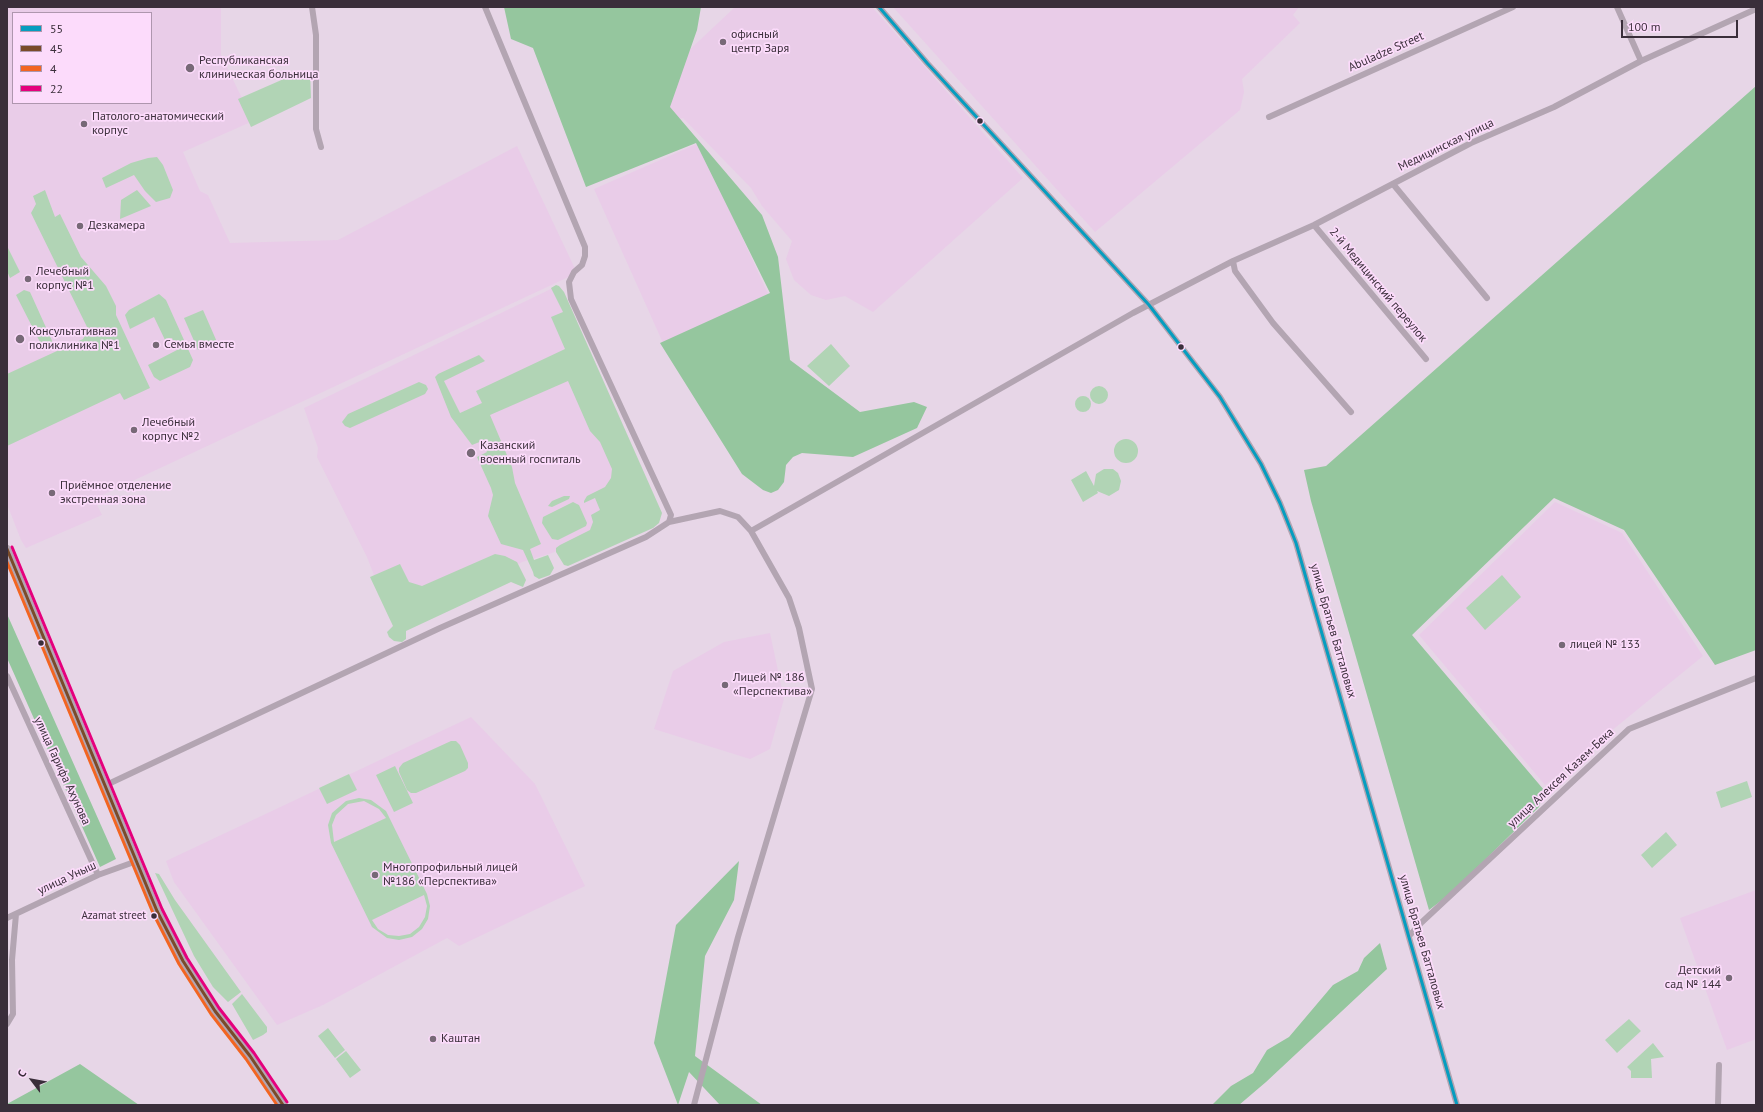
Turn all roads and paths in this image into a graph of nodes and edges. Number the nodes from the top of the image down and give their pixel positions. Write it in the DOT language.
graph roads {
  1 [pos="312,7"];
  2 [pos="485,7"];
  3 [pos="879,7"];
  4 [pos="1512,7"];
  5 [pos="1617,7"];
  6 [pos="1756,10"];
  7 [pos="1641,61"];
  8 [pos="1269,117"];
  9 [pos="321,147"];
  10 [pos="1392,184"];
  11 [pos="1314,225"];
  12 [pos="1233,261"];
  13 [pos="1487,298"];
  14 [pos="1149,305"];
  15 [pos="1426,359"];
  16 [pos="1351,412"];
  17 [pos="669,522"];
  18 [pos="751,531"];
  19 [pos="7,550"];
  20 [pos="7,676"];
  21 [pos="1756,678"];
  22 [pos="104,786"];
  23 [pos="137,860"];
  24 [pos="98,875"];
  25 [pos="16,914"];
  26 [pos="7,918"];
  27 [pos="1409,936"];
  28 [pos="7,1024"];
  29 [pos="1719,1065"];
  30 [pos="283,1105"];
  31 [pos="694,1105"];
  32 [pos="1457,1105"];
  33 [pos="1718,1105"];
  1 -- 9 [label="street"];
  2 -- 17 [label="street"];
  3 -- 14 [label="street, улица Братьев Батталовых"];
  4 -- 8 [label="street, Abuladze Street"];
  5 -- 7 [label="street"];
  6 -- 7 [label="street, Медицинская улица"];
  7 -- 10 [label="street, Медицинская улица"];
  10 -- 11 [label="street, Медицинская улица"];
  10 -- 13 [label="street"];
  11 -- 12 [label="street, Медицинская улица"];
  11 -- 15 [label="street, 2-й Медицинский переулок"];
  12 -- 14 [label="street, Медицинская улица"];
  12 -- 16 [label="street"];
  14 -- 18 [label="street, Медицинская улица"];
  14 -- 27 [label="street, улица Братьев Батталовых"];
  17 -- 18 [label="street"];
  17 -- 22 [label="street"];
  18 -- 31 [label="street"];
  19 -- 22 [label="street"];
  20 -- 24 [label="street, улица Гарифа Ахунова"];
  21 -- 27 [label="street, улица Алексея Казем-Бека"];
  22 -- 23 [label="street"];
  23 -- 24 [label="street, улица Уныш"];
  23 -- 30 [label="street"];
  24 -- 25 [label="street, улица Уныш"];
  25 -- 26 [label="street, улица Уныш"];
  25 -- 28 [label="street"];
  27 -- 32 [label="street, улица Братьев Батталовых"];
  29 -- 33 [label="street"];
}
